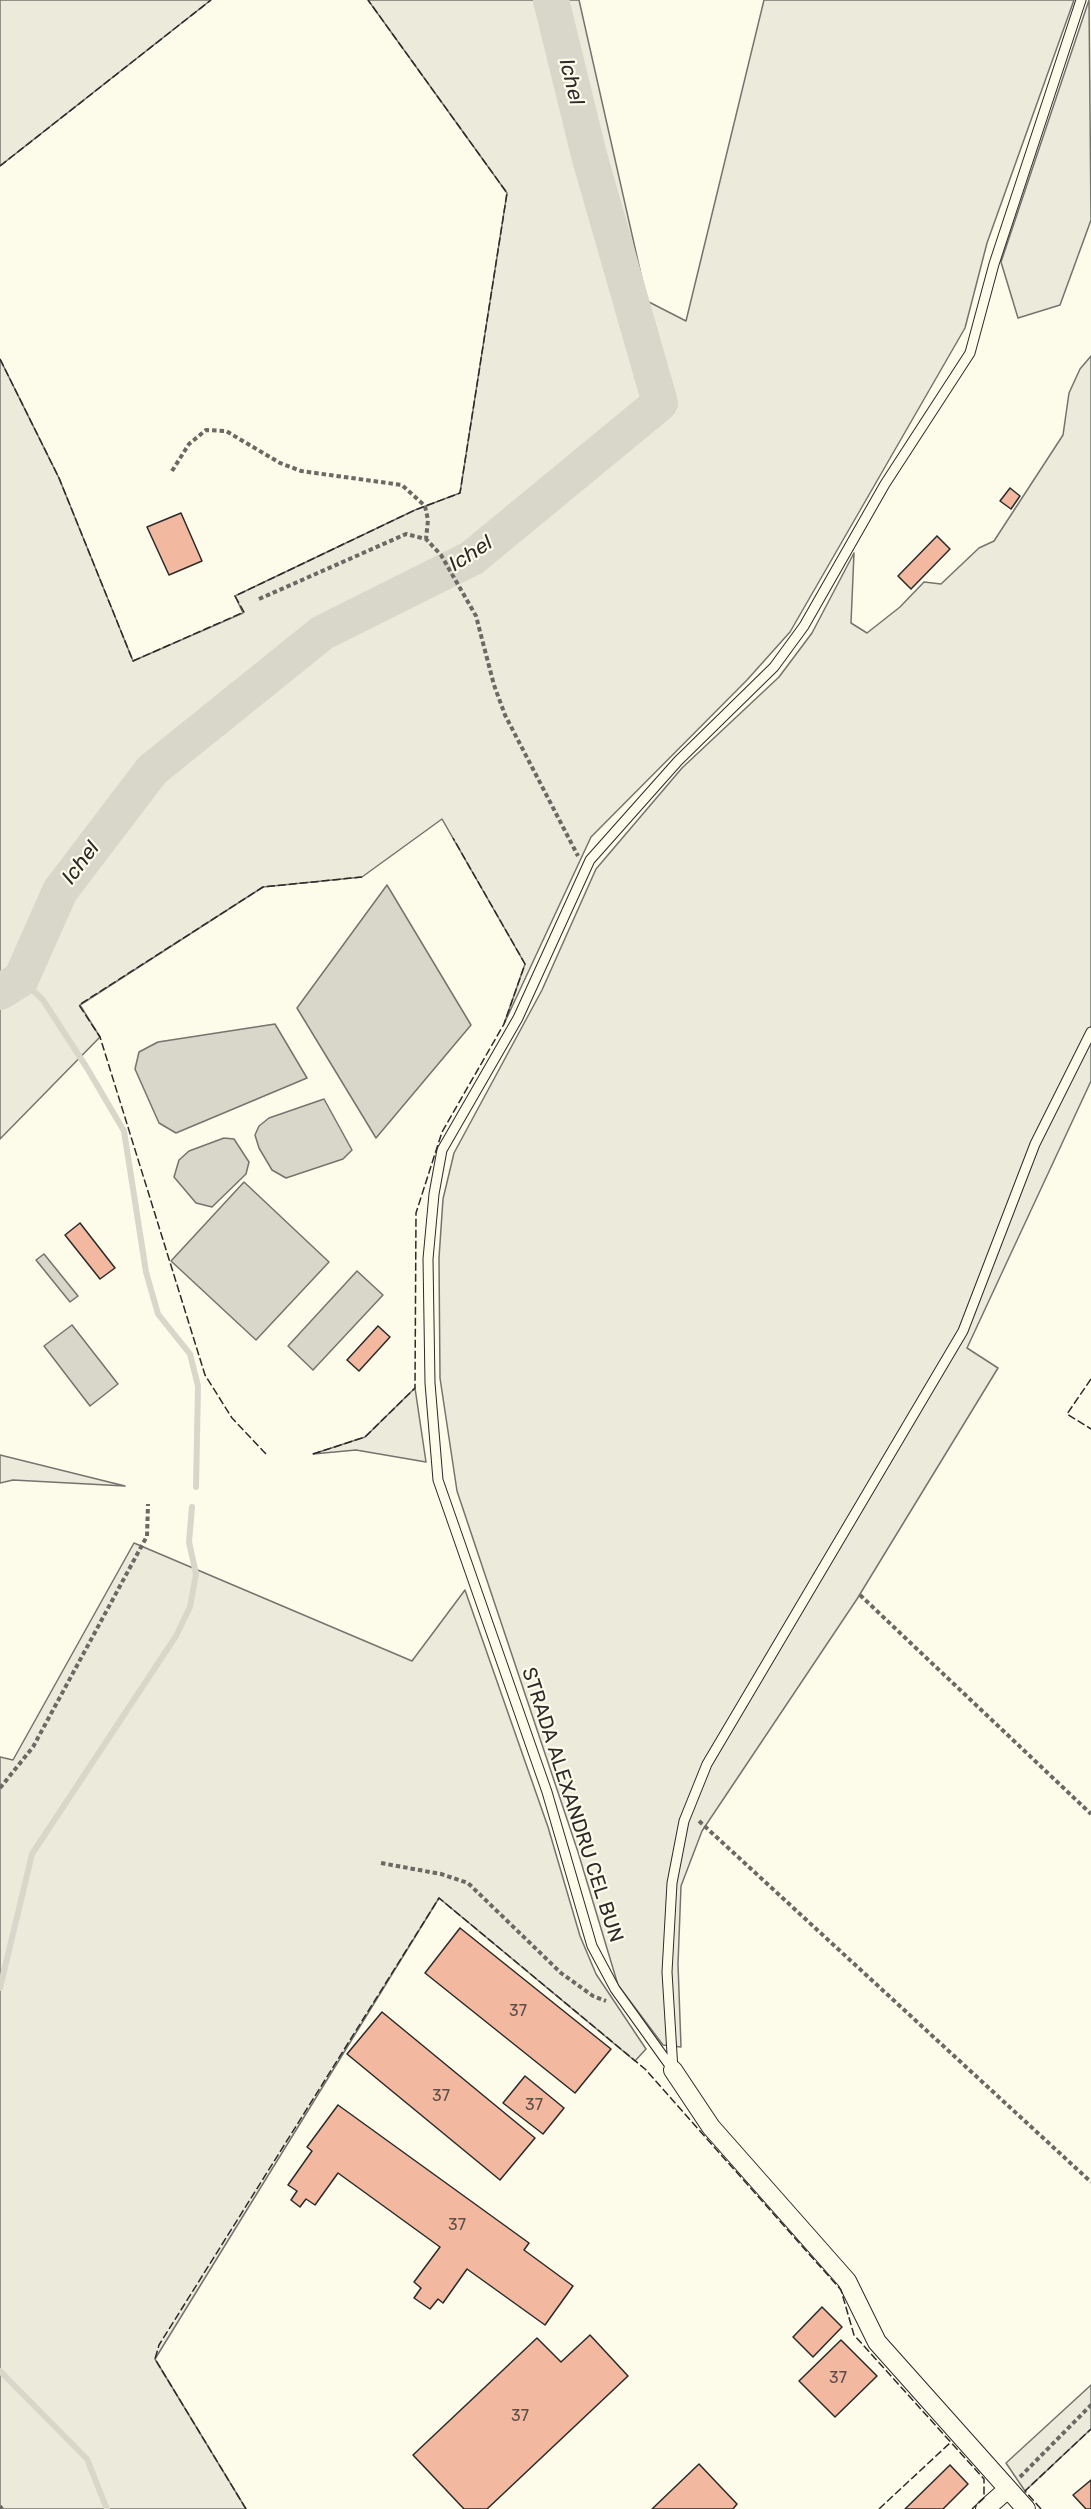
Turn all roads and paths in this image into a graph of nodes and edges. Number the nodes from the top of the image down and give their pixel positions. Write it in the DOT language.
graph roads {
  1 [pos="1082,0"];
  2 [pos="172,471"];
  3 [pos="426,539"];
  4 [pos="259,599"];
  5 [pos="586,870"];
  6 [pos="1091,1032"];
  7 [pos="148,1504"];
  8 [pos="860,1595"];
  9 [pos="0,1788"];
  10 [pos="688,1811"];
  11 [pos="1091,1814"];
  12 [pos="381,1863"];
  13 [pos="629,2009"];
  14 [pos="673,2070"];
  15 [pos="1091,2182"];
  16 [pos="1091,2405"];
  17 [pos="1008,2489"];
  18 [pos="986,2509"];
  19 [pos="1026,2509"];
  1 -- 5 [label="lane, STRADA ALEXANDRU CEL BUN"];
  2 -- 3 [label="path"];
  3 -- 4 [label="path"];
  3 -- 5 [label="path"];
  5 -- 13 [label="lane, STRADA ALEXANDRU CEL BUN"];
  6 -- 10 [label="lane"];
  7 -- 9 [label="path"];
  8 -- 11 [label="path"];
  10 -- 14 [label="lane"];
  10 -- 15 [label="path"];
  12 -- 13 [label="path"];
  13 -- 14 [label="lane, STRADA ALEXANDRU CEL BUN"];
  14 -- 17 [label="street, STRADA ALEXANDRU CEL BUN"];
  16 -- 17 [label="path"];
  17 -- 18 [label="street"];
  17 -- 19 [label="street, STRADA ALEXANDRU CEL BUN"];
}
